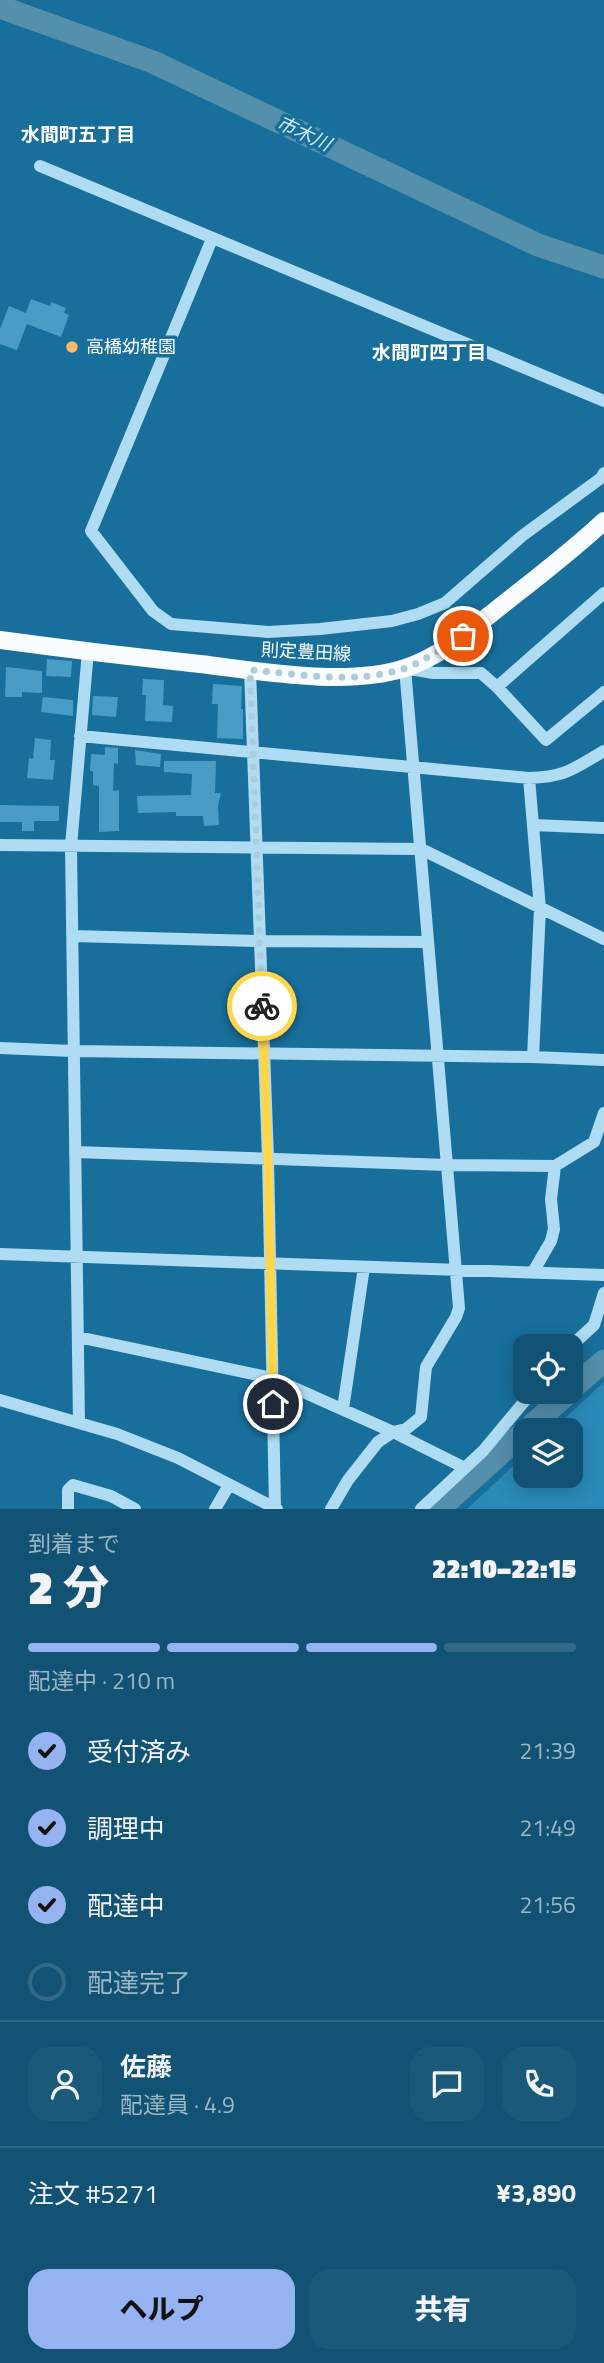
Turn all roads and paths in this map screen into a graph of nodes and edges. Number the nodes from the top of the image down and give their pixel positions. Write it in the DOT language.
graph roads {
  1 [pos="40,166"];
  2 [pos="212,239"];
  3 [pos="603,397"];
  4 [pos="604,473"];
  5 [pos="604,521"];
  6 [pos="604,593"];
  7 [pos="0,640"];
  8 [pos="88,651"];
  9 [pos="405,668"];
  10 [pos="250,670"];
  11 [pos="497,687"];
  12 [pos="604,692"];
  13 [pos="80,736"];
  14 [pos="254,750"];
  15 [pos="604,751"];
  16 [pos="413,768"];
  17 [pos="529,778"];
  18 [pos="533,825"];
  19 [pos="604,828"];
  20 [pos="0,845"];
  21 [pos="71,846"];
  22 [pos="255,848"];
  23 [pos="421,849"];
  24 [pos="540,909"];
  25 [pos="73,936"];
  26 [pos="604,939"];
  27 [pos="260,941"];
  28 [pos="427,942"];
  29 [pos="0,1048"];
  30 [pos="74,1051"];
  31 [pos="263,1053"];
  32 [pos="437,1056"];
  33 [pos="533,1057"];
  34 [pos="604,1060"];
  35 [pos="604,1113"];
  36 [pos="75,1152"];
  37 [pos="268,1158"];
  38 [pos="447,1165"];
  39 [pos="555,1166"];
  40 [pos="0,1254"];
  41 [pos="76,1257"];
  42 [pos="269,1262"];
  43 [pos="365,1267"];
  44 [pos="455,1269"];
  45 [pos="533,1272"];
  46 [pos="604,1275"];
  47 [pos="604,1293"];
  48 [pos="583,1335"];
  49 [pos="78,1337"];
  50 [pos="272,1378"];
  51 [pos="0,1400"];
  52 [pos="522,1404"];
  53 [pos="343,1409"];
  54 [pos="79,1423"];
  55 [pos="393,1432"];
  56 [pos="465,1468"];
  57 [pos="229,1485"];
  58 [pos="276,1508"];
  59 [pos="68,1509"];
  60 [pos="135,1509"];
  61 [pos="215,1509"];
  62 [pos="331,1509"];
  63 [pos="421,1509"];
  1 -- 2 [label="street"];
  2 -- 3 [label="street"];
  2 -- 4 [label="street"];
  5 -- 9 [label="main road, 則定豊田線"];
  6 -- 11 [label="street"];
  7 -- 8 [label="main road, 則定豊田線"];
  8 -- 10 [label="main road, 則定豊田線"];
  8 -- 13 [label="street"];
  9 -- 10 [label="main road, 則定豊田線"];
  9 -- 11 [label="street"];
  9 -- 16 [label="street"];
  10 -- 14 [label="street"];
  11 -- 12 [label="street"];
  13 -- 14 [label="street"];
  13 -- 21 [label="street"];
  14 -- 16 [label="street"];
  14 -- 22 [label="street"];
  15 -- 17 [label="street"];
  16 -- 17 [label="street"];
  16 -- 23 [label="street"];
  17 -- 18 [label="street"];
  18 -- 19 [label="street"];
  18 -- 24 [label="street"];
  20 -- 21 [label="street"];
  21 -- 22 [label="street"];
  21 -- 25 [label="street"];
  22 -- 23 [label="street"];
  22 -- 27 [label="street"];
  23 -- 24 [label="street"];
  23 -- 28 [label="street"];
  24 -- 26 [label="street"];
  24 -- 33 [label="street"];
  25 -- 27 [label="street"];
  25 -- 30 [label="street"];
  27 -- 28 [label="street"];
  27 -- 31 [label="street"];
  28 -- 32 [label="street"];
  29 -- 30 [label="street"];
  30 -- 31 [label="street"];
  30 -- 36 [label="street"];
  31 -- 32 [label="street"];
  31 -- 37 [label="street"];
  32 -- 33 [label="street"];
  32 -- 38 [label="street"];
  33 -- 34 [label="street"];
  35 -- 39 [label="street"];
  36 -- 37 [label="street"];
  36 -- 41 [label="street"];
  37 -- 38 [label="street"];
  37 -- 42 [label="street"];
  38 -- 39 [label="street"];
  38 -- 44 [label="street"];
  39 -- 45 [label="street"];
  40 -- 41 [label="street"];
  41 -- 42 [label="street"];
  41 -- 49 [label="street"];
  42 -- 43 [label="street"];
  42 -- 50 [label="street"];
  43 -- 44 [label="street"];
  43 -- 53 [label="street"];
  44 -- 45 [label="street"];
  44 -- 55 [label="street"];
  45 -- 46 [label="street"];
  47 -- 48 [label="street"];
  49 -- 50 [label="street"];
  49 -- 54 [label="street"];
  50 -- 53 [label="street"];
  50 -- 58 [label="street"];
  51 -- 54 [label="street"];
  52 -- 56 [label="street"];
  53 -- 55 [label="street"];
  54 -- 57 [label="street"];
  55 -- 56 [label="street"];
  55 -- 62 [label="street"];
  56 -- 63 [label="street"];
  57 -- 58 [label="street"];
  57 -- 61 [label="street"];
  59 -- 60 [label="street"];
}
